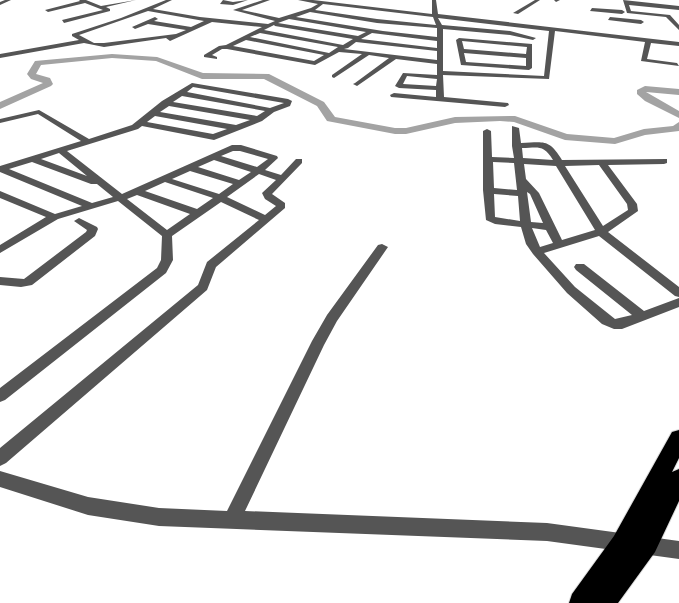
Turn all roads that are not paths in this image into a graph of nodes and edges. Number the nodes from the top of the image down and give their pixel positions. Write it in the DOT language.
graph roads {
  1 [pos="8,0"];
  2 [pos="113,0"];
  3 [pos="134,0"];
  4 [pos="170,0"];
  5 [pos="226,0"];
  6 [pos="246,0"];
  7 [pos="268,0"];
  8 [pos="300,0"];
  9 [pos="434,0"];
  10 [pos="538,0"];
  11 [pos="659,0"];
  12 [pos="673,0"];
  13 [pos="82,1"];
  14 [pos="323,2"];
  15 [pos="646,3"];
  16 [pos="0,4"];
  17 [pos="120,5"];
  18 [pos="99,6"];
  19 [pos="627,6"];
  20 [pos="148,9"];
  21 [pos="679,9"];
  22 [pos="48,10"];
  23 [pos="236,10"];
  24 [pos="308,10"];
  25 [pos="592,10"];
  26 [pos="662,11"];
  27 [pos="612,12"];
  28 [pos="168,13"];
  29 [pos="516,13"];
  30 [pos="224,15"];
  31 [pos="435,16"];
  32 [pos="668,16"];
  33 [pos="289,17"];
  34 [pos="679,18"];
  35 [pos="211,20"];
  36 [pos="147,22"];
  37 [pos="647,22"];
  38 [pos="275,23"];
  39 [pos="330,24"];
  40 [pos="665,24"];
  41 [pos="518,25"];
  42 [pos="678,26"];
  43 [pos="70,27"];
  44 [pos="135,27"];
  45 [pos="440,28"];
  46 [pos="192,29"];
  47 [pos="552,30"];
  48 [pos="260,31"];
  49 [pos="316,31"];
  50 [pos="371,31"];
  51 [pos="510,33"];
  52 [pos="121,37"];
  53 [pos="244,38"];
  54 [pos="301,38"];
  55 [pos="533,38"];
  56 [pos="357,39"];
  57 [pos="439,39"];
  58 [pos="85,42"];
  59 [pos="155,42"];
  60 [pos="648,42"];
  61 [pos="286,46"];
  62 [pos="677,46"];
  63 [pos="138,47"];
  64 [pos="227,47"];
  65 [pos="343,48"];
  66 [pos="453,51"];
  67 [pos="368,53"];
  68 [pos="33,55"];
  69 [pos="270,55"];
  70 [pos="331,55"];
  71 [pos="0,56"];
  72 [pos="396,56"];
  73 [pos="530,57"];
  74 [pos="215,58"];
  75 [pos="0,62"];
  76 [pos="440,62"];
  77 [pos="676,65"];
  78 [pos="440,75"];
  79 [pos="334,76"];
  80 [pos="357,84"];
  81 [pos="440,88"];
  82 [pos="179,94"];
  83 [pos="394,95"];
  84 [pos="440,100"];
  85 [pos="166,103"];
  86 [pos="505,105"];
  87 [pos="271,110"];
  88 [pos="153,113"];
  89 [pos="259,119"];
  90 [pos="0,120"];
  91 [pos="141,123"];
  92 [pos="237,128"];
  93 [pos="515,128"];
  94 [pos="487,131"];
  95 [pos="88,142"];
  96 [pos="516,146"];
  97 [pos="60,150"];
  98 [pos="212,156"];
  99 [pos="33,158"];
  100 [pos="488,159"];
  101 [pos="664,160"];
  102 [pos="299,161"];
  103 [pos="520,162"];
  104 [pos="601,162"];
  105 [pos="559,163"];
  106 [pos="188,167"];
  107 [pos="0,169"];
  108 [pos="258,170"];
  109 [pos="164,179"];
  110 [pos="283,179"];
  111 [pos="522,181"];
  112 [pos="240,183"];
  113 [pos="107,187"];
  114 [pos="488,190"];
  115 [pos="137,192"];
  116 [pos="0,194"];
  117 [pos="524,194"];
  118 [pos="121,198"];
  119 [pos="219,198"];
  120 [pos="91,206"];
  121 [pos="198,213"];
  122 [pos="54,217"];
  123 [pos="265,219"];
  124 [pos="79,220"];
  125 [pos="526,225"];
  126 [pos="549,227"];
  127 [pos="601,232"];
  128 [pos="167,235"];
  129 [pos="560,245"];
  130 [pos="382,247"];
  131 [pos="0,250"];
  132 [pos="537,252"];
  133 [pos="580,267"];
  134 [pos="0,281"];
  135 [pos="679,293"];
  136 [pos="679,302"];
  137 [pos="642,316"];
  138 [pos="0,396"];
  139 [pos="679,438"];
  140 [pos="0,458"];
  141 [pos="0,478"];
  142 [pos="679,479"];
  143 [pos="232,520"];
  144 [pos="623,543"];
  145 [pos="647,544"];
  146 [pos="679,550"];
  147 [pos="581,603"];
  148 [pos="603,603"];
  1 -- 16 [label="street"];
  2 -- 17 [label="street"];
  3 -- 17 [label="street"];
  4 -- 20 [label="street"];
  5 -- 6 [label="street"];
  7 -- 23 [label="street"];
  8 -- 14 [label="street"];
  9 -- 31 [label="street"];
  10 -- 29 [label="street"];
  11 -- 26 [label="street"];
  12 -- 21 [label="street"];
  13 -- 18 [label="street"];
  13 -- 22 [label="street"];
  14 -- 24 [label="street"];
  14 -- 31 [label="street"];
  15 -- 19 [label="street"];
  15 -- 26 [label="street"];
  17 -- 18 [label="street"];
  18 -- 43 [label="street"];
  18 -- 43 [label="street"];
  19 -- 26 [label="street"];
  19 -- 27 [label="street"];
  20 -- 28 [label="street"];
  20 -- 43 [label="street"];
  21 -- 26 [label="street"];
  23 -- 30 [label="street"];
  23 -- 38 [label="street"];
  24 -- 33 [label="street"];
  24 -- 45 [label="street"];
  25 -- 27 [label="street"];
  26 -- 32 [label="street"];
  27 -- 37 [label="street"];
  28 -- 35 [label="street"];
  28 -- 36 [label="street"];
  31 -- 41 [label="street"];
  31 -- 45 [label="street"];
  32 -- 34 [label="street"];
  32 -- 42 [label="street"];
  33 -- 38 [label="street"];
  33 -- 39 [label="street"];
  35 -- 38 [label="street"];
  35 -- 46 [label="street"];
  36 -- 44 [label="street"];
  36 -- 46 [label="street"];
  38 -- 48 [label="street"];
  38 -- 49 [label="street"];
  39 -- 49 [label="street"];
  39 -- 50 [label="street"];
  40 -- 42 [label="street"];
  41 -- 47 [label="street"];
  41 -- 51 [label="street"];
  43 -- 58 [label="street"];
  45 -- 51 [label="street"];
  45 -- 57 [label="street"];
  46 -- 59 [label="street"];
  47 -- 60 [label="street"];
  47 -- 78 [label="street"];
  48 -- 53 [label="street"];
  48 -- 54 [label="street"];
  49 -- 54 [label="street"];
  49 -- 56 [label="street"];
  50 -- 56 [label="street"];
  50 -- 57 [label="street"];
  51 -- 55 [label="street"];
  52 -- 58 [label="street"];
  53 -- 61 [label="street"];
  53 -- 64 [label="street"];
  54 -- 61 [label="street"];
  54 -- 65 [label="street"];
  56 -- 65 [label="street"];
  56 -- 66 [label="street"];
  57 -- 66 [label="street"];
  58 -- 59 [label="street"];
  58 -- 68 [label="street"];
  59 -- 63 [label="street"];
  60 -- 62 [label="street"];
  60 -- 77 [label="street"];
  61 -- 69 [label="street"];
  61 -- 70 [label="street"];
  64 -- 69 [label="street"];
  64 -- 74 [label="street"];
  65 -- 67 [label="street"];
  65 -- 70 [label="street"];
  66 -- 73 [label="street"];
  66 -- 73 [label="street"];
  66 -- 73 [label="street"];
  66 -- 76 [label="street"];
  67 -- 72 [label="street"];
  67 -- 79 [label="street"];
  68 -- 71 [label="street"];
  68 -- 75 [label="street"];
  69 -- 70 [label="street"];
  72 -- 76 [label="street"];
  72 -- 80 [label="street"];
  76 -- 78 [label="street"];
  78 -- 81 [label="street"];
  78 -- 81 [label="street"];
  81 -- 84 [label="street"];
  82 -- 85 [label="street"];
  82 -- 87 [label="street"];
  82 -- 87 [label="street"];
  83 -- 84 [label="street"];
  84 -- 86 [label="street"];
  85 -- 88 [label="street"];
  85 -- 89 [label="street"];
  87 -- 89 [label="street"];
  88 -- 91 [label="street"];
  88 -- 92 [label="street"];
  89 -- 92 [label="street"];
  90 -- 95 [label="street"];
  91 -- 92 [label="street"];
  91 -- 95 [label="street"];
  93 -- 96 [label="street"];
  94 -- 100 [label="street"];
  95 -- 97 [label="street"];
  96 -- 103 [label="street"];
  96 -- 105 [label="street"];
  97 -- 99 [label="street"];
  97 -- 113 [label="street"];
  98 -- 106 [label="street"];
  98 -- 108 [label="street"];
  98 -- 108 [label="street"];
  99 -- 107 [label="street"];
  99 -- 113 [label="street"];
  100 -- 103 [label="street"];
  100 -- 114 [label="street"];
  101 -- 104 [label="street"];
  102 -- 110 [label="street"];
  103 -- 105 [label="street"];
  103 -- 111 [label="street"];
  104 -- 105 [label="street"];
  104 -- 127 [label="street"];
  105 -- 127 [label="street"];
  106 -- 109 [label="street"];
  106 -- 112 [label="street"];
  107 -- 120 [label="street"];
  108 -- 110 [label="street"];
  108 -- 112 [label="street"];
  109 -- 115 [label="street"];
  109 -- 119 [label="street"];
  110 -- 123 [label="street"];
  111 -- 117 [label="street"];
  111 -- 126 [label="street"];
  112 -- 119 [label="street"];
  113 -- 118 [label="street"];
  114 -- 117 [label="street"];
  114 -- 125 [label="street"];
  115 -- 118 [label="street"];
  115 -- 121 [label="street"];
  116 -- 122 [label="street"];
  117 -- 125 [label="street"];
  118 -- 120 [label="street"];
  118 -- 128 [label="street"];
  119 -- 121 [label="street"];
  119 -- 123 [label="street"];
  120 -- 122 [label="street"];
  121 -- 128 [label="street"];
  122 -- 131 [label="street"];
  123 -- 140 [label="street"];
  124 -- 134 [label="street"];
  125 -- 126 [label="street"];
  125 -- 132 [label="street"];
  126 -- 129 [label="street"];
  127 -- 129 [label="street"];
  127 -- 135 [label="street"];
  128 -- 138 [label="street"];
  129 -- 132 [label="street"];
  130 -- 143 [label="street"];
  132 -- 137 [label="street"];
  133 -- 137 [label="street"];
  136 -- 137 [label="street"];
  139 -- 144 [label="highway"];
  141 -- 143 [label="street"];
  142 -- 145 [label="highway"];
  143 -- 144 [label="street"];
  144 -- 145 [label="street"];
  144 -- 147 [label="highway"];
  145 -- 146 [label="street"];
  145 -- 148 [label="highway"];
}
